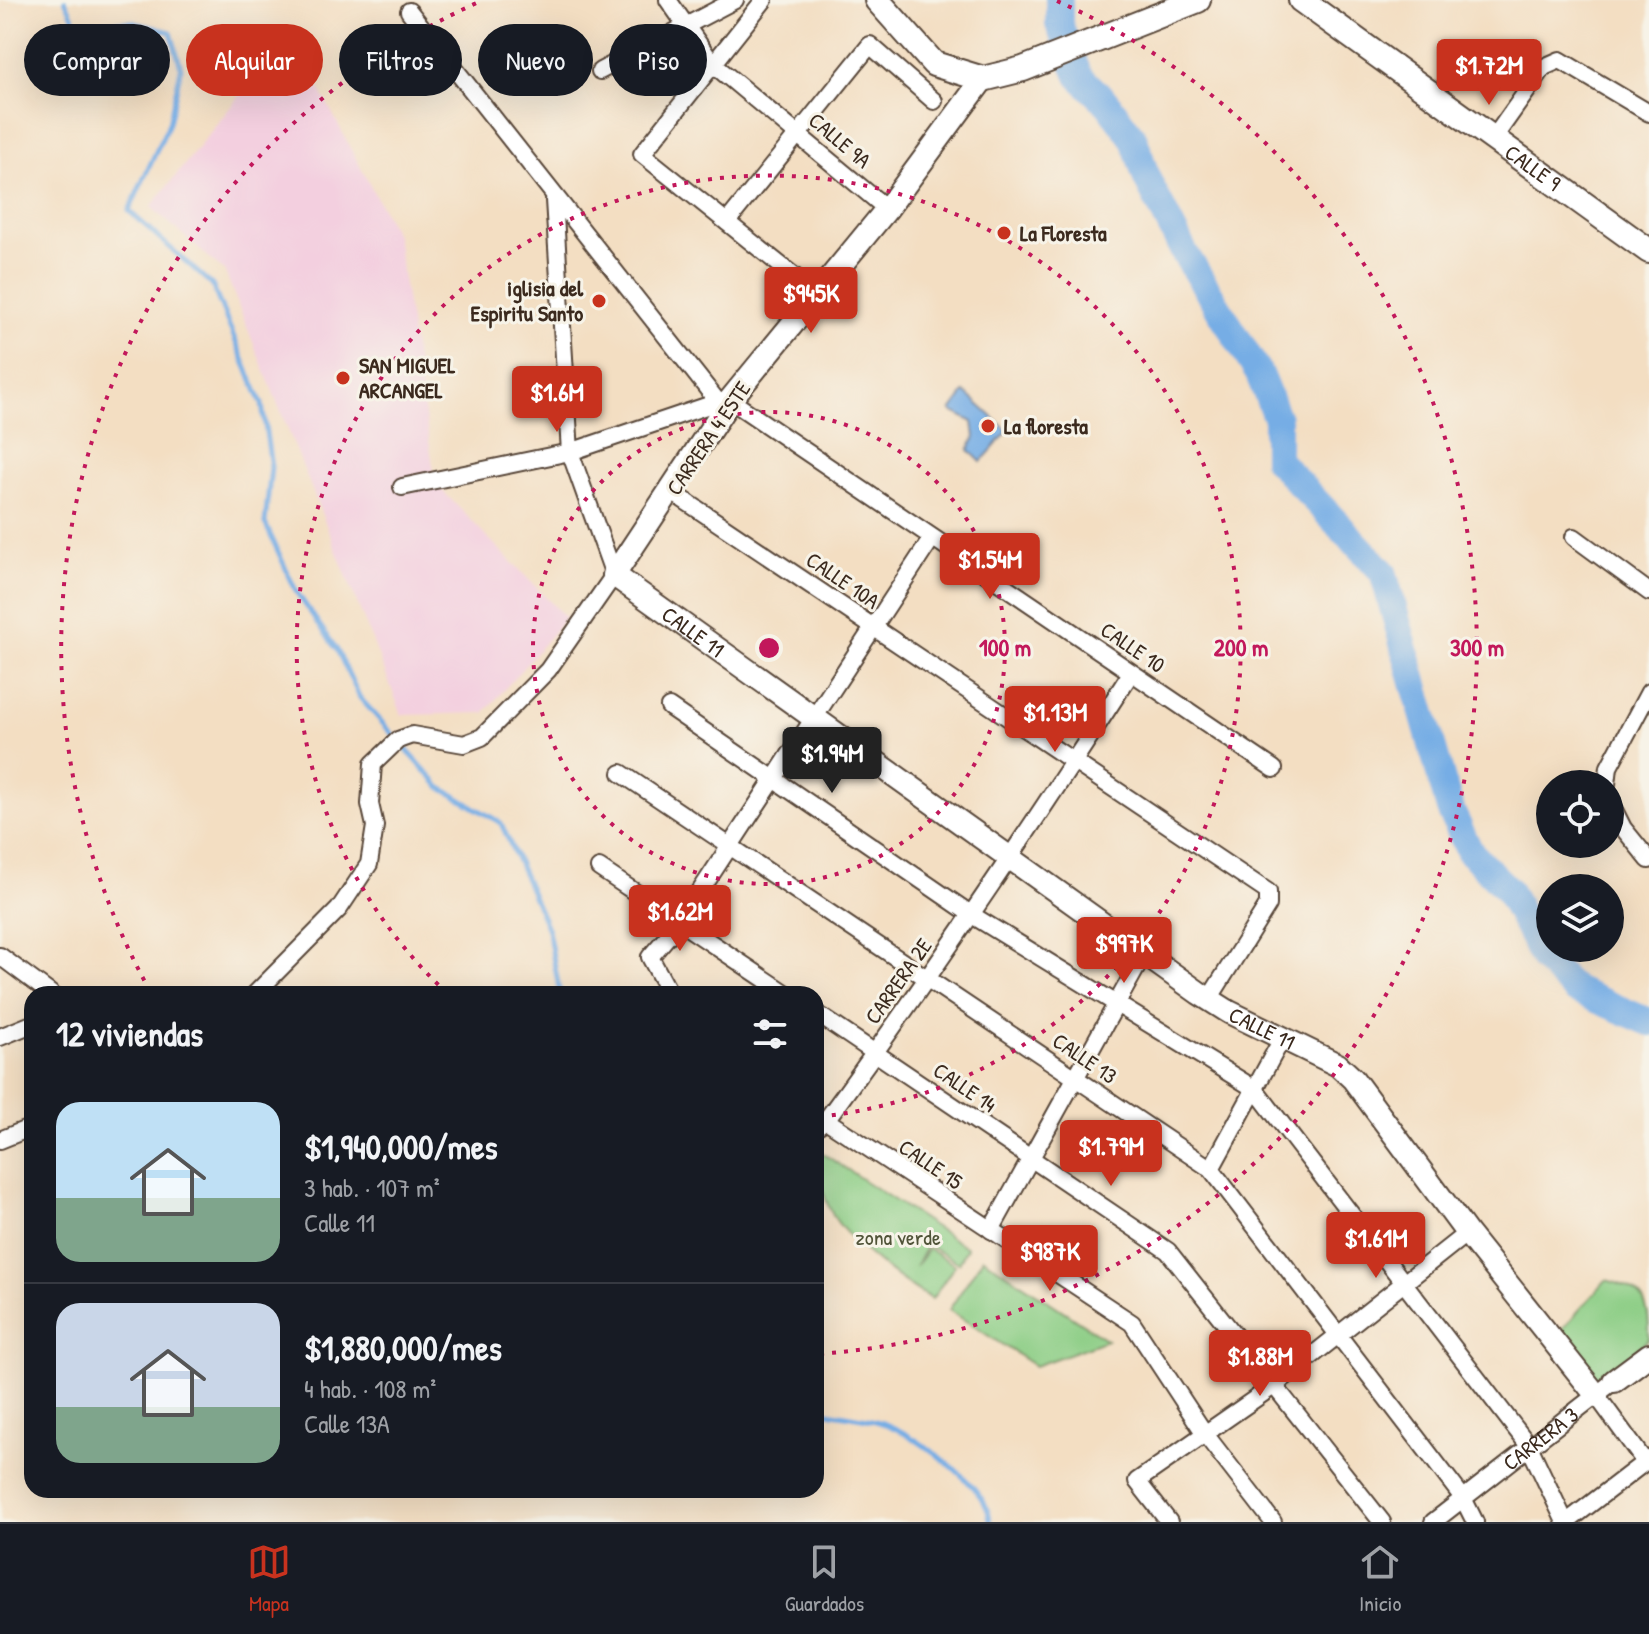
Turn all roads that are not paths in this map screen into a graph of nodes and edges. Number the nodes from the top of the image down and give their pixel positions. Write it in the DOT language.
graph roads {
  1 [pos="668,0"];
  2 [pos="735,0"];
  3 [pos="764,0"];
  4 [pos="877,0"];
  5 [pos="1198,0"];
  6 [pos="1301,0"];
  7 [pos="409,11"];
  8 [pos="686,24"];
  9 [pos="689,24"];
  10 [pos="707,55"];
  11 [pos="713,64"];
  12 [pos="609,66"];
  13 [pos="600,71"];
  14 [pos="983,79"];
  15 [pos="934,101"];
  16 [pos="1649,113"];
  17 [pos="799,134"];
  18 [pos="1493,139"];
  19 [pos="554,199"];
  20 [pos="887,209"];
  21 [pos="727,222"];
  22 [pos="1649,251"];
  23 [pos="815,293"];
  24 [pos="724,401"];
  25 [pos="570,452"];
  26 [pos="402,487"];
  27 [pos="672,492"];
  28 [pos="1574,537"];
  29 [pos="932,538"];
  30 [pos="614,575"];
  31 [pos="1649,592"];
  32 [pos="875,628"];
  33 [pos="1131,673"];
  34 [pos="1649,692"];
  35 [pos="669,707"];
  36 [pos="815,720"];
  37 [pos="1074,762"];
  38 [pos="1274,769"];
  39 [pos="1609,770"];
  40 [pos="621,773"];
  41 [pos="775,780"];
  42 [pos="1624,829"];
  43 [pos="731,846"];
  44 [pos="1012,857"];
  45 [pos="1649,860"];
  46 [pos="599,868"];
  47 [pos="972,915"];
  48 [pos="680,922"];
  49 [pos="1144,954"];
  50 [pos="0,956"];
  51 [pos="927,978"];
  52 [pos="40,986"];
  53 [pos="263,986"];
  54 [pos="666,986"];
  55 [pos="775,986"];
  56 [pos="1209,999"];
  57 [pos="1116,1004"];
  58 [pos="824,1018"];
  59 [pos="24,1027"];
  60 [pos="0,1037"];
  61 [pos="1282,1039"];
  62 [pos="875,1053"];
  63 [pos="1076,1078"];
  64 [pos="1255,1089"];
  65 [pos="824,1120"];
  66 [pos="824,1126"];
  67 [pos="24,1130"];
  68 [pos="0,1140"];
  69 [pos="1031,1158"];
  70 [pos="1211,1169"];
  71 [pos="991,1230"];
  72 [pos="1467,1233"];
  73 [pos="1404,1283"];
  74 [pos="1338,1335"];
  75 [pos="1649,1355"];
  76 [pos="1614,1381"];
  77 [pos="1275,1385"];
  78 [pos="1597,1396"];
  79 [pos="1205,1434"];
  80 [pos="1529,1446"];
  81 [pos="1647,1460"];
  82 [pos="1463,1498"];
  83 [pos="1169,1522"];
  84 [pos="1273,1522"];
  85 [pos="1382,1522"];
  86 [pos="1433,1522"];
  87 [pos="1475,1522"];
  88 [pos="1566,1522"];
  1 -- 8 [label="street, CALLE 9A"];
  2 -- 9 [label="street"];
  3 -- 11 [label="street"];
  4 -- 14 [label="main road"];
  5 -- 14 [label="main road"];
  6 -- 18 [label="main road, CALLE 9"];
  7 -- 19 [label="street, CALLE 10"];
  10 -- 11 [label="street, CALLE 9A"];
  11 -- 17 [label="street, CALLE 9A"];
  11 -- 21 [label="street"];
  12 -- 13 [label="street"];
  14 -- 20 [label="street, CARRERA 4 ESTE"];
  15 -- 17 [label="street"];
  16 -- 18 [label="street"];
  17 -- 20 [label="street, CALLE 9A"];
  17 -- 21 [label="street"];
  18 -- 22 [label="main road, CALLE 9"];
  19 -- 24 [label="street, CALLE 10"];
  19 -- 25 [label="street"];
  20 -- 23 [label="street, CARRERA 4 ESTE"];
  21 -- 23 [label="street"];
  23 -- 24 [label="street, CARRERA 4 ESTE"];
  24 -- 25 [label="street"];
  24 -- 27 [label="street, CARRERA 4 ESTE"];
  24 -- 29 [label="street, CALLE 10"];
  25 -- 26 [label="street"];
  25 -- 30 [label="street"];
  27 -- 30 [label="street, CARRERA 4 ESTE"];
  27 -- 32 [label="street, CALLE 10A"];
  28 -- 31 [label="street"];
  29 -- 32 [label="street"];
  29 -- 33 [label="street, CALLE 10"];
  30 -- 36 [label="street, CALLE 11"];
  30 -- 53 [label="street"];
  32 -- 36 [label="street"];
  32 -- 37 [label="street, CALLE 10A"];
  33 -- 37 [label="street, CARRERA 2E"];
  33 -- 38 [label="street, CALLE 10"];
  34 -- 39 [label="street"];
  35 -- 41 [label="street"];
  36 -- 41 [label="street"];
  36 -- 44 [label="street, CALLE 11"];
  37 -- 44 [label="street, CARRERA 2E"];
  37 -- 56 [label="street, CALLE 10A"];
  40 -- 43 [label="street, CALLE 13"];
  41 -- 43 [label="street"];
  41 -- 47 [label="street"];
  42 -- 45 [label="street"];
  43 -- 48 [label="street"];
  43 -- 51 [label="street, CALLE 13"];
  44 -- 47 [label="street, CARRERA 2E"];
  44 -- 49 [label="street, CALLE 11"];
  46 -- 48 [label="street"];
  47 -- 51 [label="street, CARRERA 2E"];
  47 -- 57 [label="street"];
  48 -- 54 [label="street"];
  48 -- 55 [label="street"];
  49 -- 56 [label="street, CALLE 11"];
  49 -- 57 [label="street"];
  50 -- 52 [label="street"];
  51 -- 62 [label="street, CARRERA 2E"];
  51 -- 63 [label="street, CALLE 13"];
  56 -- 61 [label="street, CALLE 11"];
  57 -- 63 [label="street"];
  57 -- 64 [label="street"];
  58 -- 62 [label="street, CALLE 14"];
  59 -- 60 [label="street"];
  61 -- 64 [label="street"];
  61 -- 72 [label="street, CALLE 11"];
  62 -- 65 [label="street, CARRERA 2E"];
  62 -- 69 [label="street, CALLE 14"];
  63 -- 69 [label="street"];
  63 -- 70 [label="street, CALLE 13"];
  64 -- 70 [label="street"];
  64 -- 73 [label="street"];
  66 -- 71 [label="street, CALLE 15"];
  67 -- 68 [label="street"];
  69 -- 71 [label="street"];
  69 -- 77 [label="street, CALLE 14"];
  70 -- 74 [label="street, CALLE 13"];
  71 -- 79 [label="street, CALLE 15"];
  72 -- 73 [label="street"];
  72 -- 78 [label="street, CALLE 11"];
  73 -- 74 [label="street"];
  73 -- 80 [label="street"];
  74 -- 77 [label="street"];
  74 -- 82 [label="street, CALLE 13"];
  75 -- 76 [label="street, CARRERA 3"];
  76 -- 78 [label="street, CARRERA 3"];
  77 -- 79 [label="street"];
  77 -- 85 [label="street, CALLE 14"];
  78 -- 80 [label="street, CARRERA 3"];
  78 -- 81 [label="street"];
  79 -- 83 [label="street"];
  79 -- 84 [label="street"];
  80 -- 82 [label="street, CARRERA 3"];
  80 -- 88 [label="street"];
  81 -- 88 [label="street"];
  82 -- 86 [label="street, CARRERA 3"];
  82 -- 87 [label="street, CALLE 13"];
}
